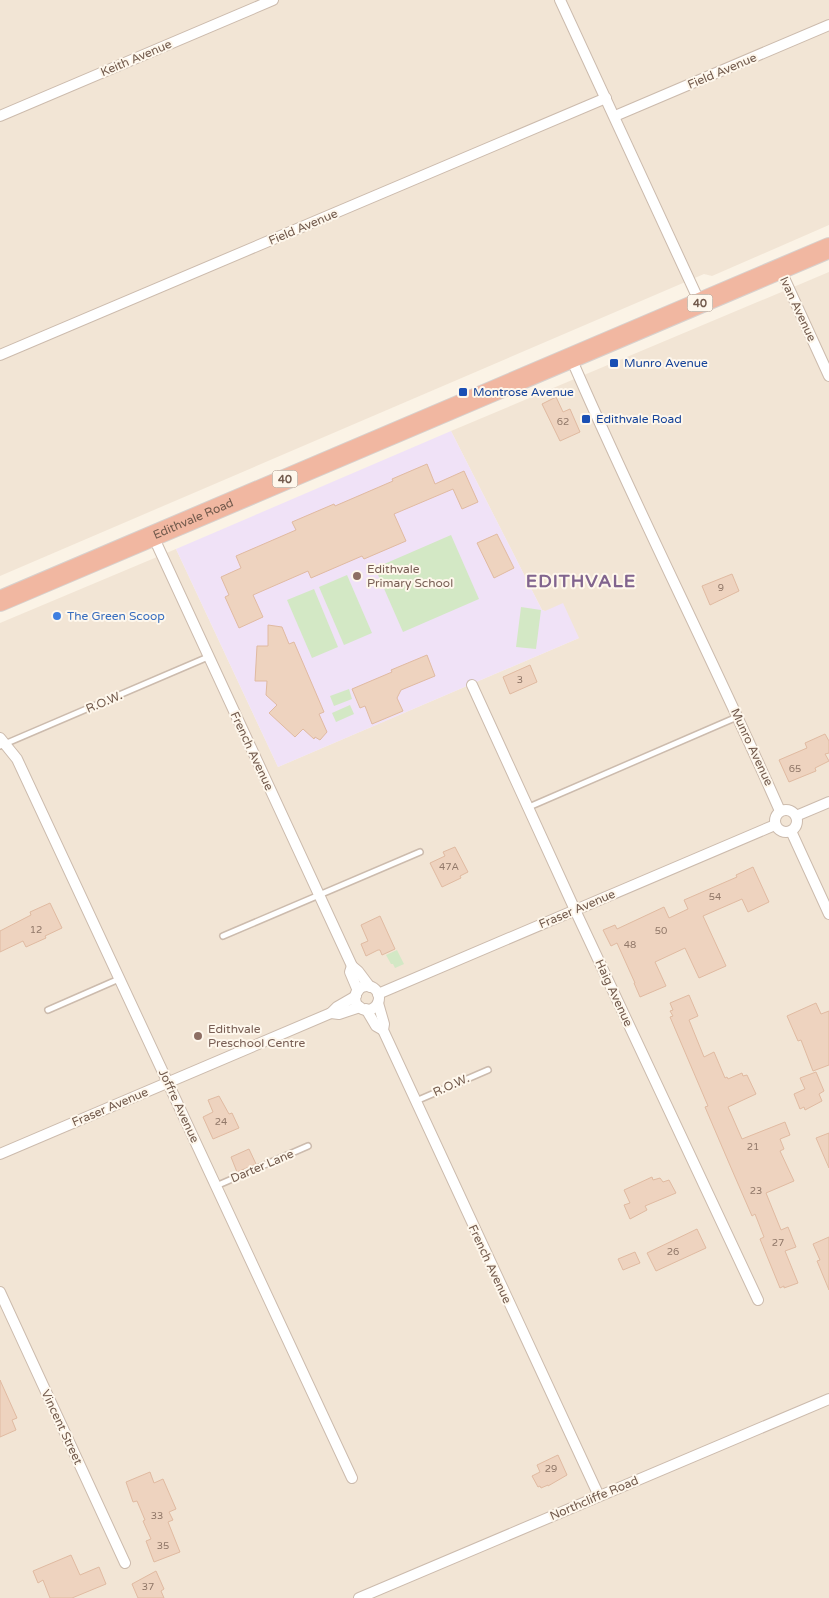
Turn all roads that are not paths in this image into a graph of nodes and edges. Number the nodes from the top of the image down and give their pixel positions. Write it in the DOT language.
graph roads {
  1 [pos="273,0"];
  2 [pos="560,0"];
  3 [pos="829,25"];
  4 [pos="606,98"];
  5 [pos="0,116"];
  6 [pos="615,116"];
  7 [pos="829,248"];
  8 [pos="780,269"];
  9 [pos="700,303"];
  10 [pos="0,355"];
  11 [pos="571,358"];
  12 [pos="829,376"];
  13 [pos="153,536"];
  14 [pos="0,601"];
  15 [pos="208,657"];
  16 [pos="472,685"];
  17 [pos="738,717"];
  18 [pos="2,743"];
  19 [pos="829,802"];
  20 [pos="529,807"];
  21 [pos="780,811"];
  22 [pos="796,816"];
  23 [pos="775,825"];
  24 [pos="791,831"];
  25 [pos="420,852"];
  26 [pos="319,895"];
  27 [pos="575,910"];
  28 [pos="829,914"];
  29 [pos="223,936"];
  30 [pos="352,966"];
  31 [pos="120,979"];
  32 [pos="357,994"];
  33 [pos="375,994"];
  34 [pos="363,1008"];
  35 [pos="48,1010"];
  36 [pos="331,1013"];
  37 [pos="383,1030"];
  38 [pos="488,1070"];
  39 [pos="168,1083"];
  40 [pos="415,1101"];
  41 [pos="308,1146"];
  42 [pos="0,1154"];
  43 [pos="216,1186"];
  44 [pos="0,1292"];
  45 [pos="758,1300"];
  46 [pos="829,1399"];
  47 [pos="352,1478"];
  48 [pos="599,1496"];
  49 [pos="125,1562"];
  50 [pos="359,1598"];
  1 -- 5 [label="street, Keith Avenue"];
  2 -- 4 [label="street"];
  3 -- 6 [label="street, Field Avenue"];
  4 -- 6 [label="street"];
  4 -- 10 [label="street, Field Avenue"];
  6 -- 9 [label="street"];
  7 -- 8 [label="highway, Edithvale Road / 40"];
  8 -- 9 [label="highway, Edithvale Road / 40"];
  8 -- 12 [label="street, Ivan Avenue"];
  9 -- 11 [label="highway, Edithvale Road / 40"];
  11 -- 13 [label="highway, Edithvale Road / 40"];
  11 -- 17 [label="street, Munro Avenue"];
  13 -- 14 [label="highway, Edithvale Road / 40"];
  13 -- 15 [label="street, French Avenue"];
  15 -- 18 [label="lane, R.O.W."];
  15 -- 26 [label="street, French Avenue"];
  16 -- 20 [label="street, Haig Avenue"];
  17 -- 20 [label="lane"];
  17 -- 21 [label="street, Munro Avenue"];
  18 -- 31 [label="street, Joffre Avenue"];
  19 -- 22 [label="street"];
  20 -- 27 [label="street, Haig Avenue"];
  21 -- 22 [label="street"];
  21 -- 23 [label="street"];
  22 -- 24 [label="street"];
  23 -- 24 [label="street"];
  23 -- 27 [label="street, Fraser Avenue"];
  24 -- 28 [label="street"];
  25 -- 26 [label="lane"];
  26 -- 29 [label="lane"];
  26 -- 30 [label="street, French Avenue"];
  27 -- 33 [label="street, Fraser Avenue"];
  27 -- 45 [label="street, Haig Avenue"];
  30 -- 32 [label="street, French Avenue"];
  30 -- 33 [label="street, French Avenue"];
  31 -- 35 [label="lane"];
  31 -- 39 [label="street, Joffre Avenue"];
  32 -- 33 [label="street"];
  32 -- 34 [label="street"];
  32 -- 36 [label="street, Fraser Avenue"];
  33 -- 34 [label="street"];
  33 -- 37 [label="street, French Avenue"];
  34 -- 36 [label="street, Fraser Avenue"];
  34 -- 37 [label="street, French Avenue"];
  36 -- 39 [label="street, Fraser Avenue"];
  37 -- 40 [label="street, French Avenue"];
  38 -- 40 [label="lane, R.O.W."];
  39 -- 42 [label="street, Fraser Avenue"];
  39 -- 43 [label="street, Joffre Avenue"];
  40 -- 48 [label="street, French Avenue"];
  41 -- 43 [label="lane, Darter Lane"];
  43 -- 47 [label="street, Joffre Avenue"];
  44 -- 49 [label="street, Vincent Street"];
  46 -- 48 [label="street, Northcliffe Road"];
  48 -- 50 [label="street, Northcliffe Road"];
}
